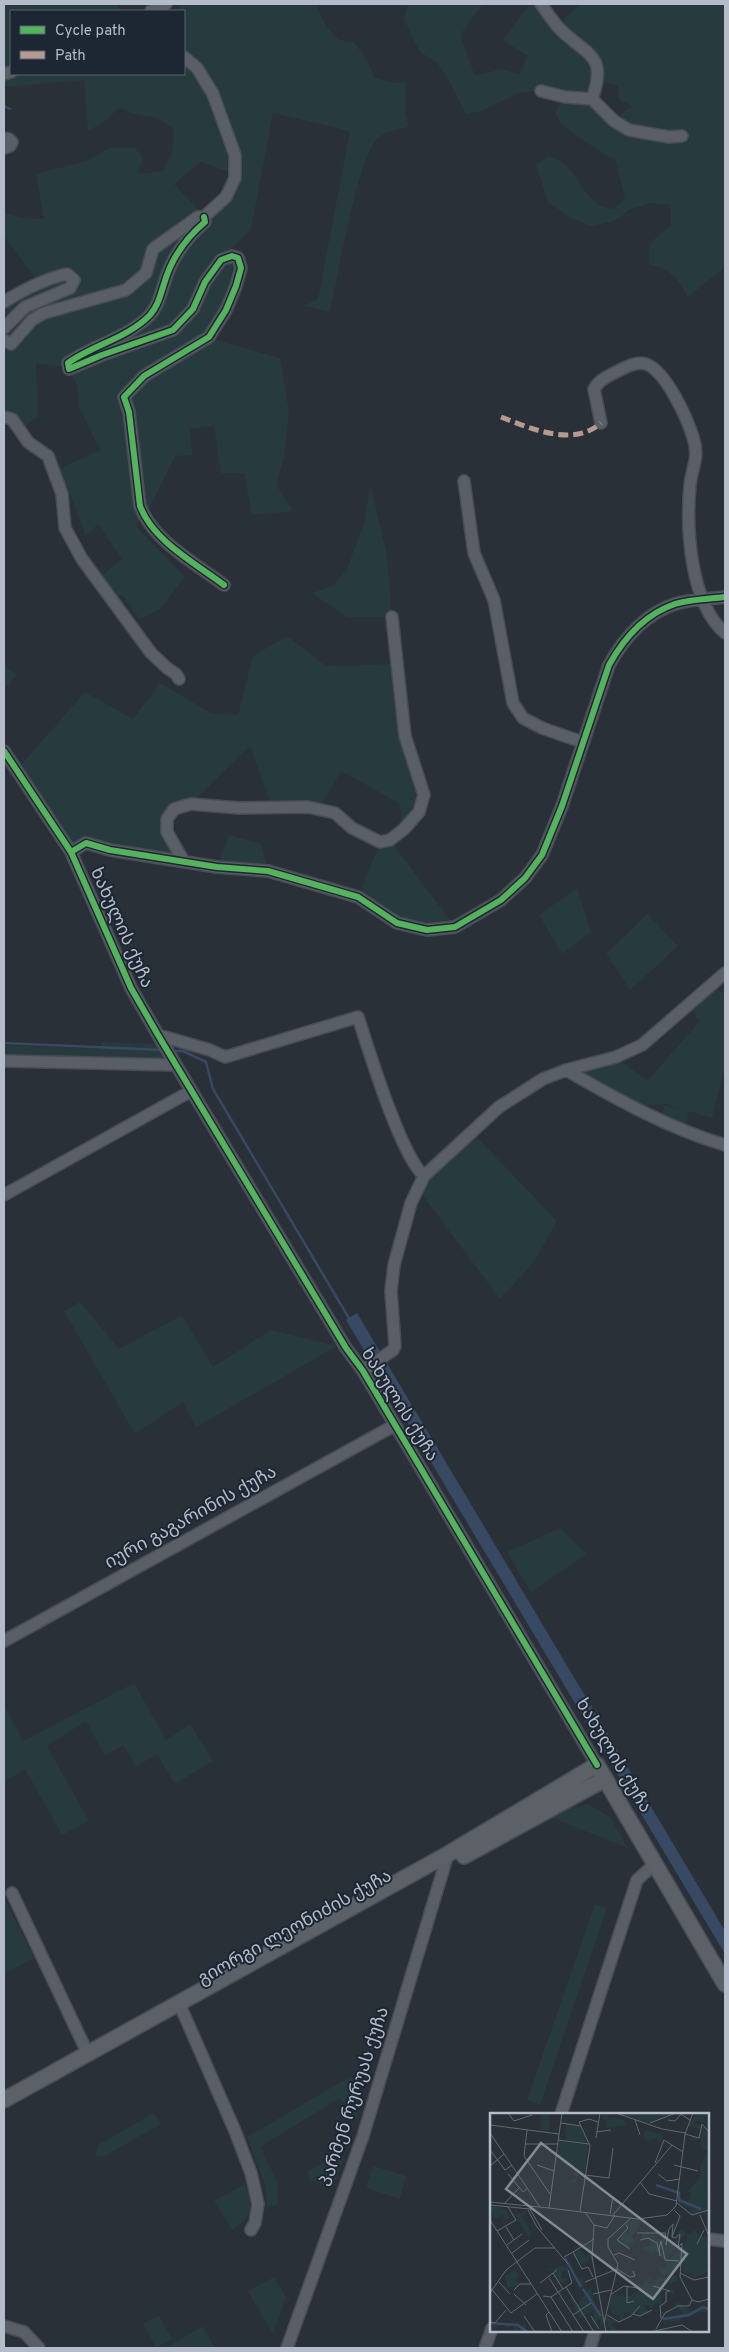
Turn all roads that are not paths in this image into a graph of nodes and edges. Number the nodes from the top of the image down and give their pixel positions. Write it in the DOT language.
graph roads {
  1 [pos="166,4"];
  2 [pos="541,4"];
  3 [pos="153,10"];
  4 [pos="185,58"];
  5 [pos="541,91"];
  6 [pos="592,99"];
  7 [pos="682,136"];
  8 [pos="4,138"];
  9 [pos="4,148"];
  10 [pos="204,217"];
  11 [pos="4,302"];
  12 [pos="4,328"];
  13 [pos="4,340"];
  14 [pos="4,417"];
  15 [pos="601,422"];
  16 [pos="464,481"];
  17 [pos="224,585"];
  18 [pos="725,597"];
  19 [pos="702,600"];
  20 [pos="392,617"];
  21 [pos="725,633"];
  22 [pos="178,679"];
  23 [pos="582,742"];
  24 [pos="4,752"];
  25 [pos="71,852"];
  26 [pos="183,860"];
  27 [pos="725,973"];
  28 [pos="160,1039"];
  29 [pos="4,1062"];
  30 [pos="174,1063"];
  31 [pos="566,1070"];
  32 [pos="191,1091"];
  33 [pos="725,1145"];
  34 [pos="424,1176"];
  35 [pos="4,1195"];
  36 [pos="362,1371"];
  37 [pos="394,1425"];
  38 [pos="4,1641"];
  39 [pos="597,1765"];
  40 [pos="605,1779"];
  41 [pos="445,1860"];
  42 [pos="656,1863"];
  43 [pos="12,1893"];
  44 [pos="722,1967"];
  45 [pos="725,1984"];
  46 [pos="180,2008"];
  47 [pos="88,2054"];
  48 [pos="4,2100"];
  49 [pos="4,2111"];
  50 [pos="561,2113"];
  51 [pos="251,2230"];
  52 [pos="709,2239"];
  53 [pos="725,2241"];
  54 [pos="4,2326"];
  55 [pos="491,2332"];
  56 [pos="594,2332"];
  57 [pos="39,2348"];
  58 [pos="287,2348"];
  59 [pos="485,2348"];
  60 [pos="590,2348"];
  1 -- 3 [label="street"];
  2 -- 6 [label="street"];
  4 -- 10 [label="street"];
  5 -- 6 [label="street"];
  6 -- 7 [label="street"];
  8 -- 9 [label="street"];
  10 -- 13 [label="street"];
  10 -- 17 [label="street"];
  11 -- 12 [label="street"];
  14 -- 22 [label="street"];
  15 -- 19 [label="street"];
  16 -- 23 [label="street"];
  18 -- 19 [label="street"];
  19 -- 21 [label="street"];
  19 -- 23 [label="street"];
  20 -- 26 [label="street"];
  23 -- 26 [label="street"];
  24 -- 25 [label="street, ხახულის ქუჩა"];
  25 -- 26 [label="street"];
  25 -- 28 [label="street, ხახულის ქუჩა"];
  27 -- 31 [label="street"];
  28 -- 30 [label="street, ხახულის ქუჩა"];
  28 -- 34 [label="street"];
  29 -- 30 [label="street"];
  30 -- 32 [label="street, ხახულის ქუჩა"];
  31 -- 33 [label="street"];
  31 -- 34 [label="street"];
  32 -- 35 [label="street"];
  32 -- 36 [label="street, ხახულის ქუჩა"];
  34 -- 36 [label="street"];
  36 -- 37 [label="street, ხახულის ქუჩა"];
  37 -- 38 [label="street, იური გაგარინის ქუჩა"];
  37 -- 39 [label="street, ხახულის ქუჩა"];
  39 -- 40 [label="main road, ხახულის ქუჩა"];
  39 -- 41 [label="main road, გიორგი ლეონიძის ქუჩა"];
  40 -- 41 [label="main road, გიორგი ლეონიძის ქუჩა"];
  40 -- 42 [label="main road, ხახულის ქუჩა"];
  41 -- 46 [label="main road, გიორგი ლეონიძის ქუჩა"];
  41 -- 58 [label="street, პარმენ რურუას ქუჩა"];
  42 -- 44 [label="main road, ხახულის ქუჩა"];
  42 -- 50 [label="street"];
  43 -- 47 [label="street"];
  44 -- 45 [label="main road, ხახულის ქუჩა"];
  46 -- 47 [label="main road, გიორგი ლეონიძის ქუჩა"];
  46 -- 49 [label="main road, გიორგი ლეონიძის ქუჩა"];
  46 -- 51 [label="street"];
  47 -- 48 [label="main road, გიორგი ლეონიძის ქუჩა"];
  52 -- 53 [label="street"];
  54 -- 57 [label="street"];
  55 -- 59 [label="street"];
  56 -- 60 [label="street"];
}
